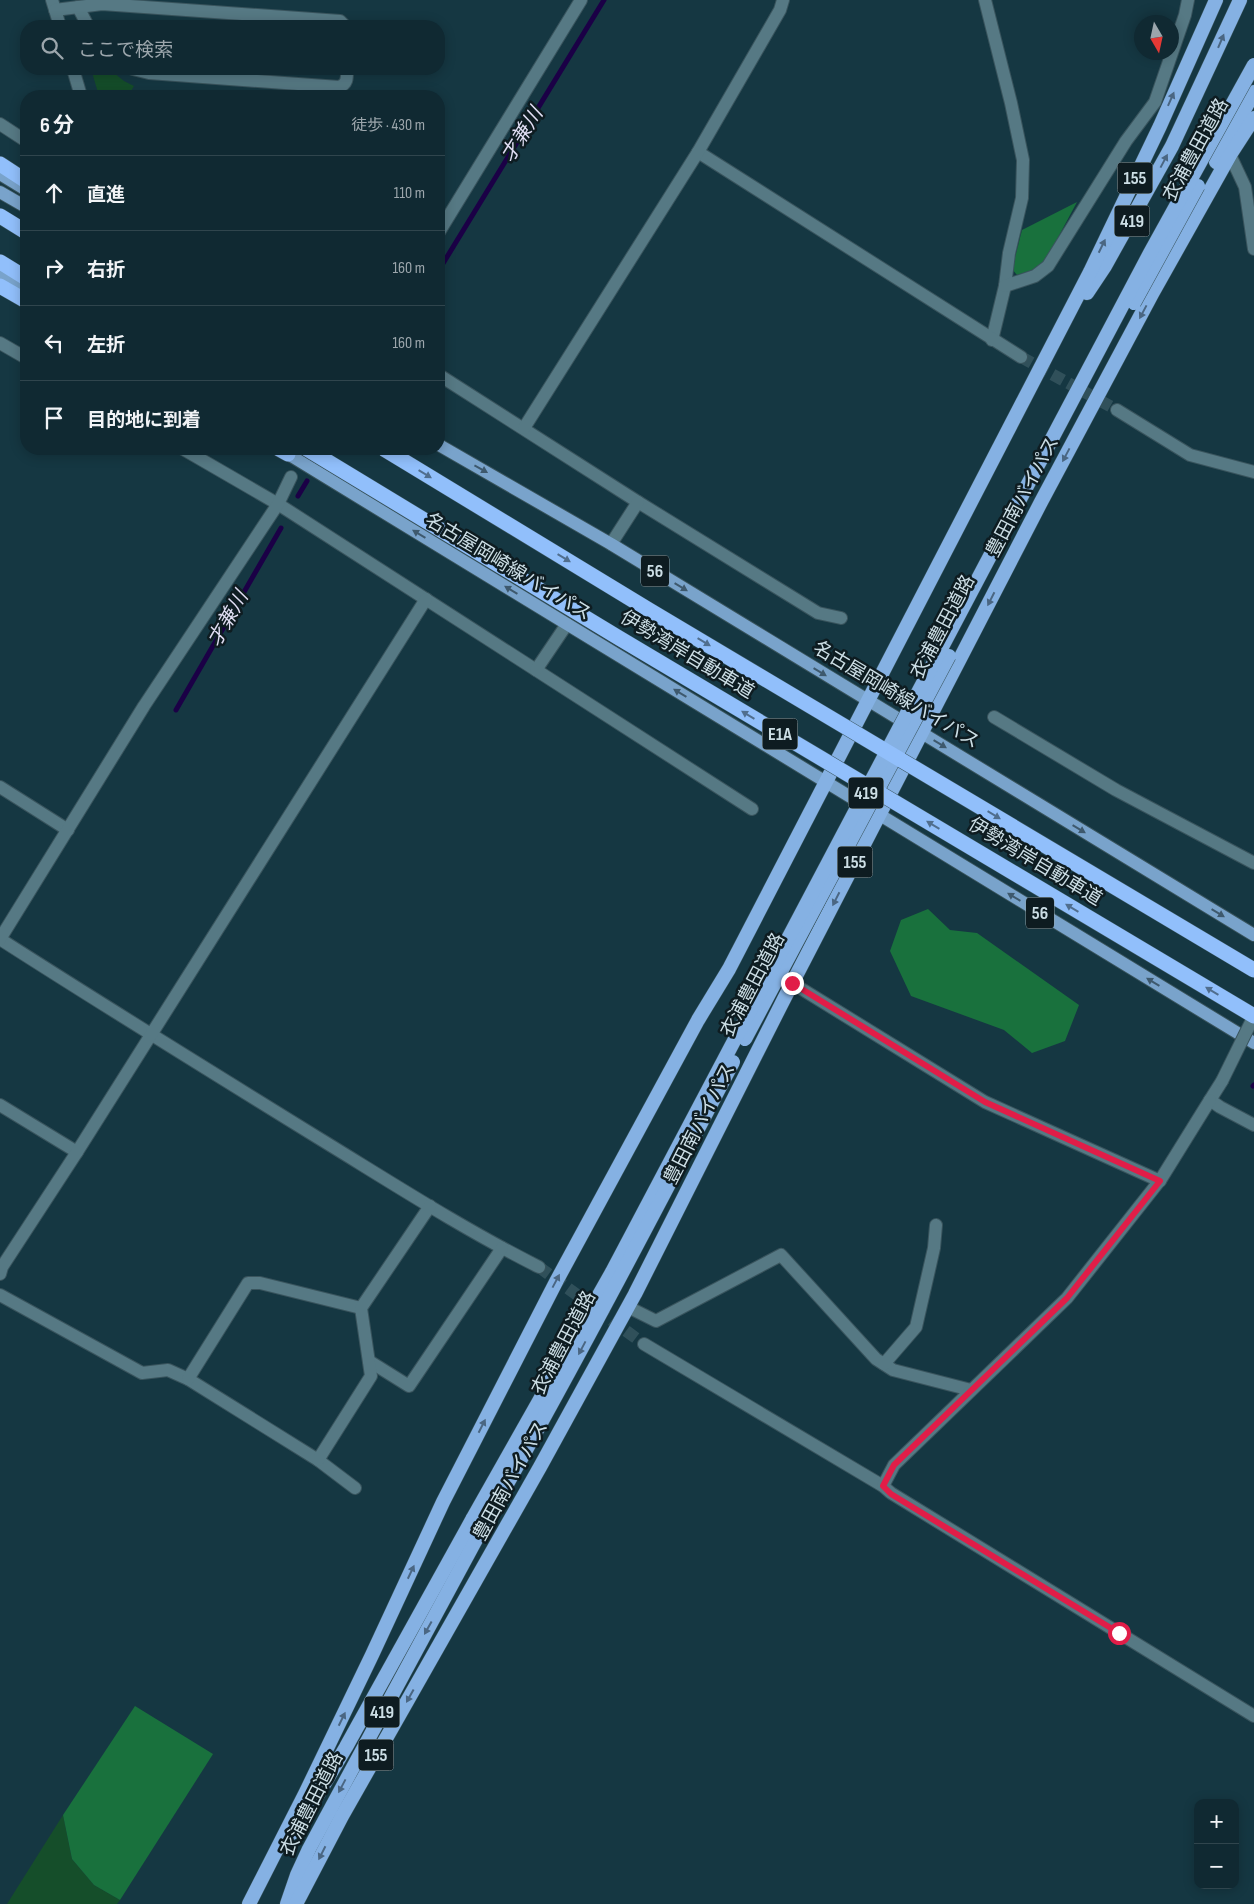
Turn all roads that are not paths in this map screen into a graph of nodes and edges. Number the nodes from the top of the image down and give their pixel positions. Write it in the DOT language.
graph roads {
  1 [pos="580,0"];
  2 [pos="783,0"];
  3 [pos="986,0"];
  4 [pos="1178,0"];
  5 [pos="1188,0"];
  6 [pos="1216,0"];
  7 [pos="1240,0"];
  8 [pos="54,5"];
  9 [pos="78,7"];
  10 [pos="1185,15"];
  11 [pos="58,20"];
  12 [pos="85,20"];
  13 [pos="327,20"];
  14 [pos="1254,65"];
  15 [pos="75,75"];
  16 [pos="176,75"];
  17 [pos="347,75"];
  18 [pos="1254,84"];
  19 [pos="79,90"];
  20 [pos="1254,92"];
  21 [pos="1254,118"];
  22 [pos="0,124"];
  23 [pos="20,137"];
  24 [pos="698,152"];
  25 [pos="1230,156"];
  26 [pos="0,164"];
  27 [pos="0,174"];
  28 [pos="20,177"];
  29 [pos="20,186"];
  30 [pos="0,192"];
  31 [pos="20,204"];
  32 [pos="0,216"];
  33 [pos="445,222"];
  34 [pos="20,228"];
  35 [pos="1254,249"];
  36 [pos="0,262"];
  37 [pos="20,274"];
  38 [pos="0,276"];
  39 [pos="0,285"];
  40 [pos="1004,286"];
  41 [pos="20,287"];
  42 [pos="20,293"];
  43 [pos="1152,294"];
  44 [pos="20,297"];
  45 [pos="992,340"];
  46 [pos="0,343"];
  47 [pos="1049,352"];
  48 [pos="20,355"];
  49 [pos="1021,357"];
  50 [pos="445,379"];
  51 [pos="1117,410"];
  52 [pos="524,428"];
  53 [pos="445,448"];
  54 [pos="193,455"];
  55 [pos="290,455"];
  56 [pos="317,455"];
  57 [pos="394,455"];
  58 [pos="1254,472"];
  59 [pos="291,477"];
  60 [pos="638,502"];
  61 [pos="278,504"];
  62 [pos="611,544"];
  63 [pos="426,599"];
  64 [pos="841,618"];
  65 [pos="566,624"];
  66 [pos="536,670"];
  67 [pos="868,701"];
  68 [pos="994,718"];
  69 [pos="922,733"];
  70 [pos="826,782"];
  71 [pos="0,787"];
  72 [pos="752,809"];
  73 [pos="879,815"];
  74 [pos="68,830"];
  75 [pos="1254,863"];
  76 [pos="1254,935"];
  77 [pos="0,939"];
  78 [pos="1254,970"];
  79 [pos="792,983"];
  80 [pos="1254,1016"];
  81 [pos="150,1035"];
  82 [pos="1254,1043"];
  83 [pos="1210,1100"];
  84 [pos="0,1104"];
  85 [pos="1254,1125"];
  86 [pos="77,1152"];
  87 [pos="1160,1181"];
  88 [pos="430,1206"];
  89 [pos="936,1225"];
  90 [pos="502,1248"];
  91 [pos="538,1267"];
  92 [pos="0,1274"];
  93 [pos="0,1295"];
  94 [pos="628,1307"];
  95 [pos="361,1308"];
  96 [pos="644,1344"];
  97 [pos="369,1360"];
  98 [pos="884,1364"];
  99 [pos="188,1379"];
  100 [pos="972,1390"];
  101 [pos="318,1460"];
  102 [pos="883,1486"];
  103 [pos="355,1488"];
  104 [pos="479,1521"];
  105 [pos="1254,1716"];
  106 [pos="265,1873"];
  107 [pos="248,1904"];
  108 [pos="287,1904"];
  109 [pos="296,1904"];
  1 -- 33 [label="street"];
  2 -- 24 [label="street"];
  3 -- 40 [label="street"];
  4 -- 10 [label="street"];
  5 -- 10 [label="street"];
  47 -- 6 [label="highway, 155, one-way"];
  47 -- 7 [label="highway, 衣浦豊田道路 / 419, one-way"];
  8 -- 9 [label="street"];
  8 -- 11 [label="street"];
  9 -- 12 [label="street"];
  9 -- 13 [label="street"];
  10 -- 40 [label="street"];
  14 -- 104 [label="highway, 衣浦豊田道路 / 419, bridge"];
  15 -- 19 [label="street"];
  16 -- 17 [label="street"];
  18 -- 104 [label="highway, 衣浦豊田道路 / 419, one-way, bridge"];
  20 -- 43 [label="highway, 衣浦豊田道路 / 419"];
  21 -- 25 [label="highway, 豊田南バイパス / 155"];
  22 -- 23 [label="street"];
  24 -- 45 [label="street"];
  24 -- 52 [label="street"];
  25 -- 35 [label="street"];
  25 -- 43 [label="highway, 豊田南バイパス / 155"];
  26 -- 28 [label="highway"];
  27 -- 29 [label="main road"];
  30 -- 31 [label="main road"];
  32 -- 34 [label="highway"];
  36 -- 37 [label="highway"];
  38 -- 41 [label="main road"];
  39 -- 42 [label="main road"];
  39 -- 44 [label="highway"];
  40 -- 45 [label="street"];
  43 -- 69 [label="highway, 豊田南バイパス / 155, one-way"];
  45 -- 49 [label="street"];
  46 -- 48 [label="street"];
  47 -- 67 [label="highway, 155"];
  50 -- 52 [label="street"];
  51 -- 58 [label="street"];
  52 -- 60 [label="street"];
  53 -- 62 [label="main road, 名古屋岡崎線バイパス / 56, one-way"];
  54 -- 61 [label="street"];
  65 -- 55 [label="main road, 名古屋岡崎線バイパス / 56, one-way"];
  80 -- 56 [label="highway, 伊勢湾岸自動車道 / E1A, one-way, bridge"];
  57 -- 78 [label="highway, 伊勢湾岸自動車道 / E1A, one-way, bridge"];
  59 -- 61 [label="street"];
  60 -- 62 [label="street"];
  60 -- 64 [label="street"];
  61 -- 63 [label="street"];
  61 -- 74 [label="street"];
  62 -- 67 [label="main road, 名古屋岡崎線バイパス / 56, one-way"];
  63 -- 66 [label="street"];
  63 -- 81 [label="street"];
  65 -- 66 [label="street"];
  70 -- 65 [label="main road, 名古屋岡崎線バイパス / 56, one-way"];
  66 -- 72 [label="street"];
  67 -- 69 [label="main road, 名古屋岡崎線バイパス / 56"];
  67 -- 70 [label="highway, 155"];
  68 -- 75 [label="street"];
  69 -- 73 [label="highway, 豊田南バイパス / 155"];
  69 -- 76 [label="main road, 名古屋岡崎線バイパス / 56, one-way"];
  70 -- 73 [label="main road, 名古屋岡崎線バイパス / 56"];
  106 -- 70 [label="highway, 155, one-way"];
  71 -- 74 [label="street"];
  73 -- 79 [label="highway, 豊田南バイパス / 155, one-way"];
  82 -- 73 [label="main road, 名古屋岡崎線バイパス / 56, one-way"];
  74 -- 77 [label="street"];
  77 -- 81 [label="street"];
  79 -- 87 [label="street"];
  79 -- 94 [label="highway, 豊田南バイパス / 155"];
  80 -- 83 [label="street, bridge"];
  81 -- 86 [label="street"];
  81 -- 88 [label="street"];
  83 -- 85 [label="street"];
  83 -- 87 [label="street"];
  84 -- 86 [label="street"];
  86 -- 92 [label="street"];
  87 -- 100 [label="street"];
  88 -- 90 [label="street"];
  88 -- 95 [label="street"];
  89 -- 98 [label="street"];
  90 -- 91 [label="street"];
  90 -- 97 [label="street"];
  93 -- 99 [label="street"];
  94 -- 98 [label="street"];
  94 -- 109 [label="highway, 豊田南バイパス / 155, one-way"];
  95 -- 97 [label="street"];
  95 -- 99 [label="street"];
  96 -- 102 [label="street"];
  97 -- 101 [label="street"];
  98 -- 100 [label="street"];
  99 -- 101 [label="street"];
  100 -- 102 [label="street"];
  101 -- 103 [label="street"];
  102 -- 105 [label="street"];
  104 -- 106 [label="highway, 衣浦豊田道路 / 419"];
  104 -- 108 [label="highway, 衣浦豊田道路 / 419, one-way"];
  106 -- 107 [label="highway, 155"];
}
